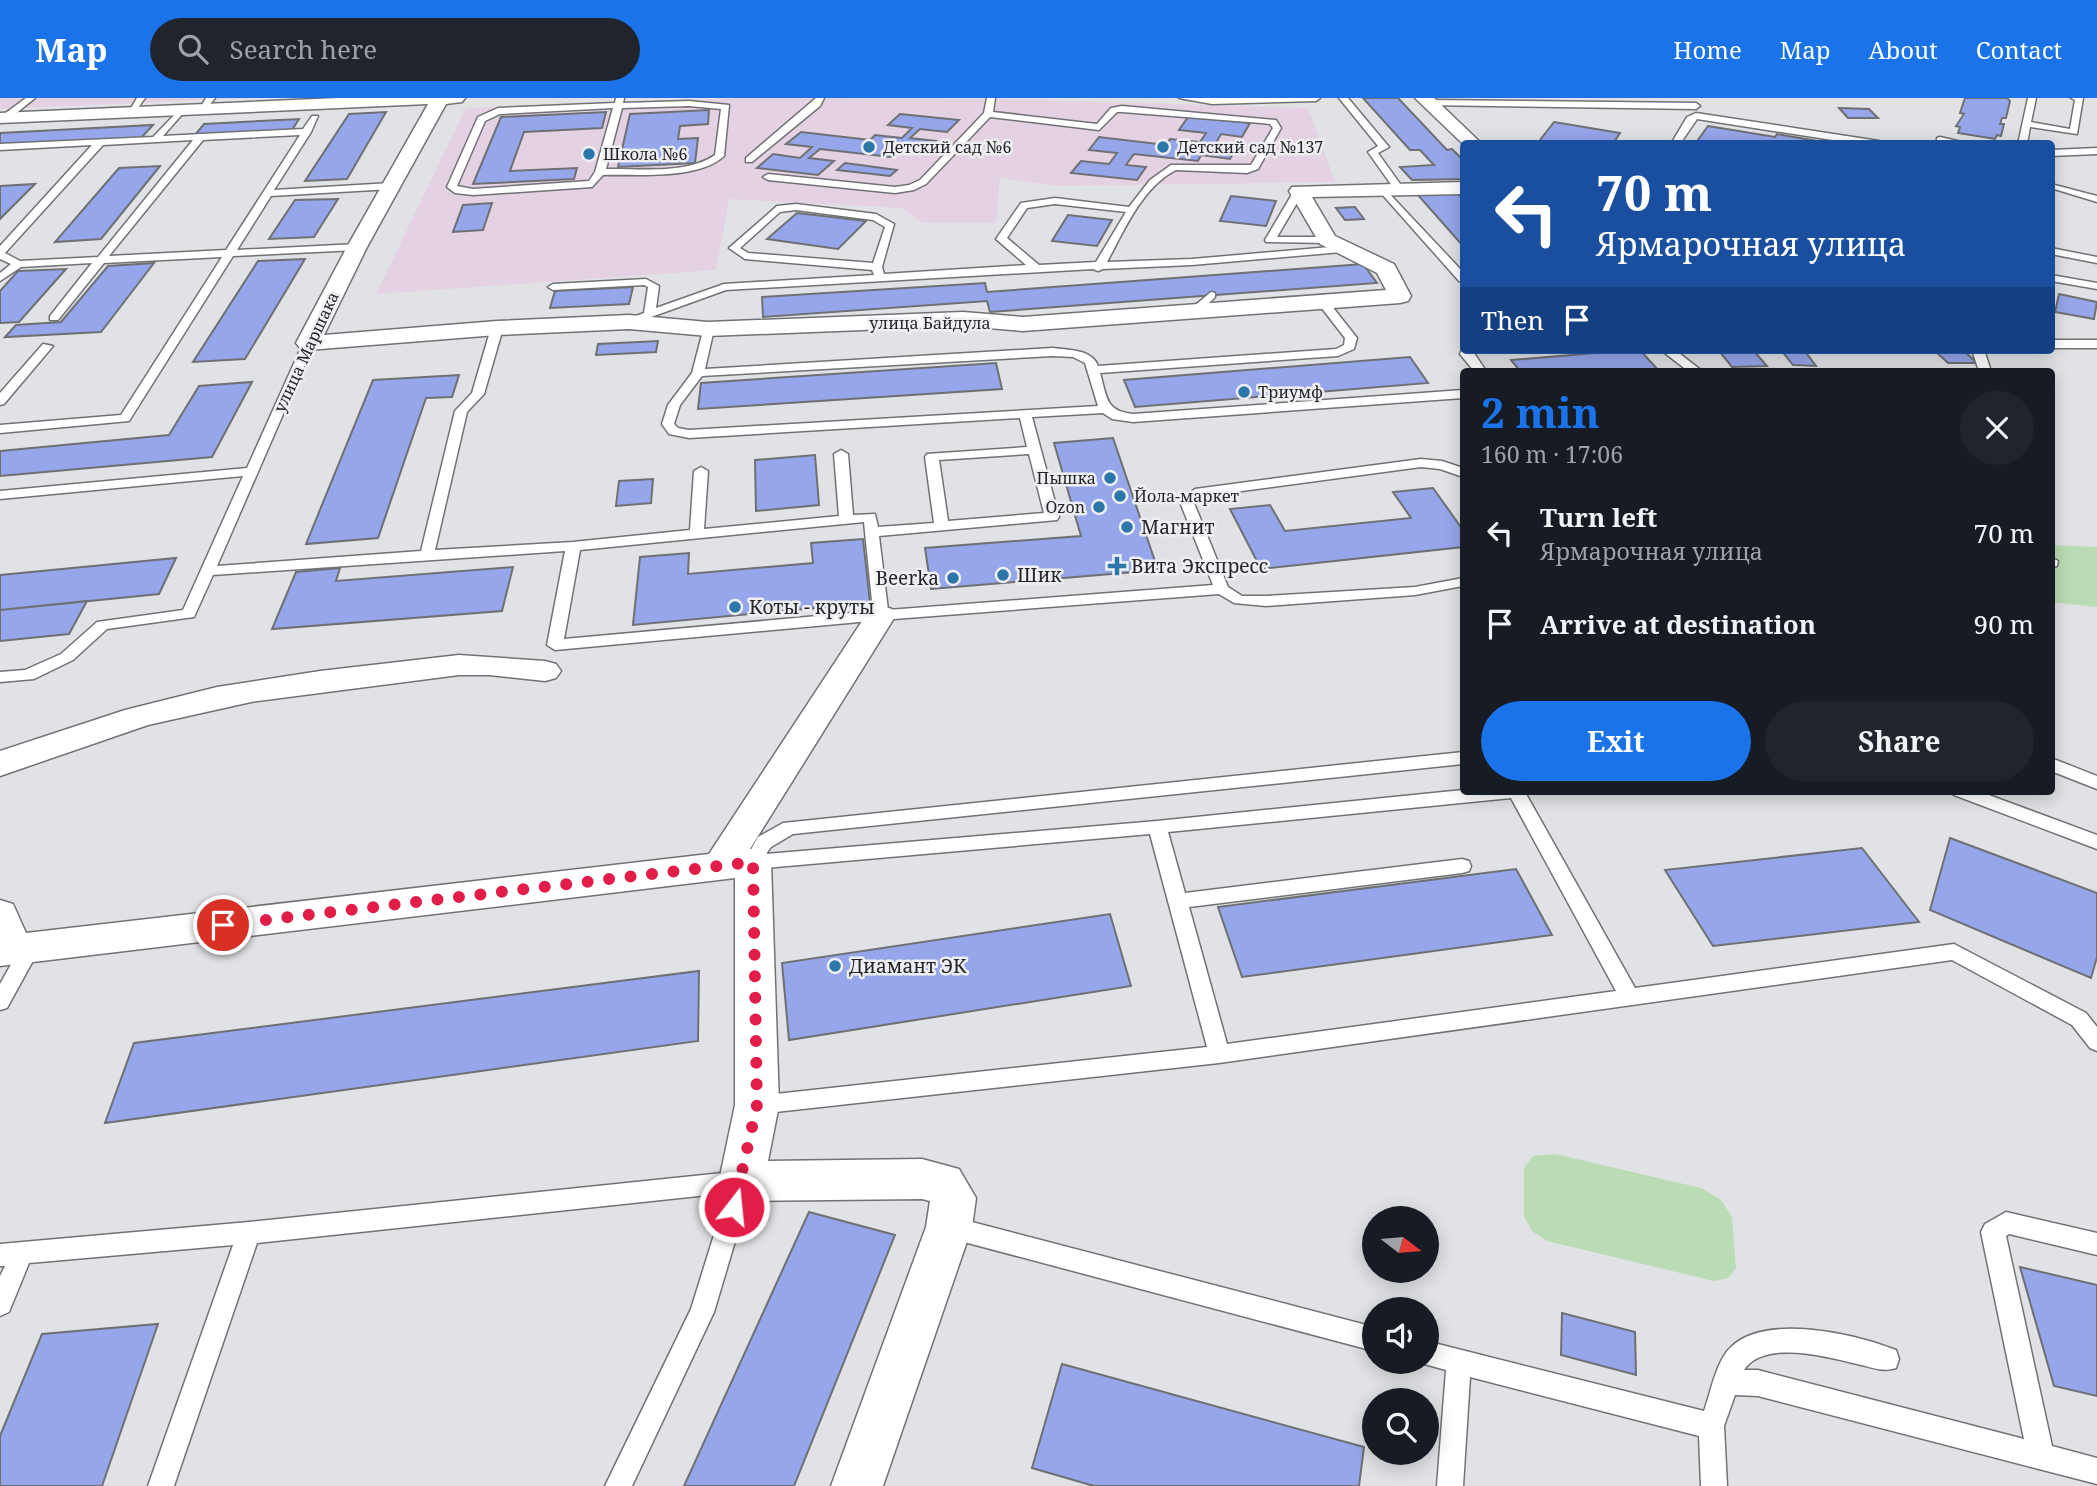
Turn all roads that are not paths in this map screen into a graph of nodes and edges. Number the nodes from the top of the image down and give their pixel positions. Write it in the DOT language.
graph roads {
  1 [pos="31,98"];
  2 [pos="141,98"];
  3 [pos="456,98"];
  4 [pos="820,98"];
  5 [pos="991,98"];
  6 [pos="1183,98"];
  7 [pos="1316,98"];
  8 [pos="1343,98"];
  9 [pos="2032,98"];
  10 [pos="2075,98"];
  11 [pos="408,99"];
  12 [pos="440,99"];
  13 [pos="1426,100"];
  14 [pos="293,102"];
  15 [pos="619,102"];
  16 [pos="206,104"];
  17 [pos="1698,106"];
  18 [pos="181,111"];
  19 [pos="130,113"];
  20 [pos="988,114"];
  21 [pos="3,117"];
  22 [pos="315,118"];
  23 [pos="2026,124"];
  24 [pos="307,132"];
  25 [pos="201,136"];
  26 [pos="156,139"];
  27 [pos="1469,140"];
  28 [pos="1677,140"];
  29 [pos="1860,140"];
  30 [pos="2023,140"];
  31 [pos="101,141"];
  32 [pos="0,147"];
  33 [pos="2097,151"];
  34 [pos="2055,153"];
  35 [pos="749,160"];
  36 [pos="600,172"];
  37 [pos="768,177"];
  38 [pos="391,186"];
  39 [pos="2055,186"];
  40 [pos="1460,188"];
  41 [pos="1391,189"];
  42 [pos="1299,191"];
  43 [pos="267,193"];
  44 [pos="2097,200"];
  45 [pos="1131,210"];
  46 [pos="1334,244"];
  47 [pos="357,247"];
  48 [pos="2055,252"];
  49 [pos="0,253"];
  50 [pos="229,253"];
  51 [pos="2097,260"];
  52 [pos="101,261"];
  53 [pos="1192,262"];
  54 [pos="18,264"];
  55 [pos="1035,268"];
  56 [pos="1098,268"];
  57 [pos="878,272"];
  58 [pos="1460,275"];
  59 [pos="1200,276"];
  60 [pos="0,278"];
  61 [pos="2055,279"];
  62 [pos="2097,286"];
  63 [pos="553,287"];
  64 [pos="1323,302"];
  65 [pos="54,318"];
  66 [pos="639,319"];
  67 [pos="498,328"];
  68 [pos="708,329"];
  69 [pos="308,343"];
  70 [pos="2055,344"];
  71 [pos="2097,344"];
  72 [pos="47,346"];
  73 [pos="1466,354"];
  74 [pos="1673,354"];
  75 [pos="1478,368"];
  76 [pos="1692,368"];
  77 [pos="1094,370"];
  78 [pos="698,373"];
  79 [pos="1460,394"];
  80 [pos="0,401"];
  81 [pos="1105,409"];
  82 [pos="1025,414"];
  83 [pos="0,429"];
  84 [pos="1035,450"];
  85 [pos="841,454"];
  86 [pos="253,471"];
  87 [pos="701,471"];
  88 [pos="1460,472"];
  89 [pos="0,495"];
  90 [pos="846,519"];
  91 [pos="942,526"];
  92 [pos="872,532"];
  93 [pos="697,534"];
  94 [pos="573,546"];
  95 [pos="427,555"];
  96 [pos="209,571"];
  97 [pos="1460,583"];
  98 [pos="1223,589"];
  99 [pos="880,615"];
  100 [pos="545,671"];
  101 [pos="0,677"];
  102 [pos="1460,758"];
  103 [pos="0,764"];
  104 [pos="2055,766"];
  105 [pos="2097,783"];
  106 [pos="1477,795"];
  107 [pos="1519,795"];
  108 [pos="1971,795"];
  109 [pos="1157,827"];
  110 [pos="2097,842"];
  111 [pos="737,863"];
  112 [pos="1462,866"];
  113 [pos="1178,901"];
  114 [pos="0,914"];
  115 [pos="14,950"];
  116 [pos="1630,997"];
  117 [pos="0,1002"];
  118 [pos="2097,1042"];
  119 [pos="1219,1054"];
  120 [pos="757,1105"];
  121 [pos="742,1181"];
  122 [pos="949,1227"];
  123 [pos="249,1233"];
  124 [pos="2097,1244"];
  125 [pos="11,1254"];
  126 [pos="0,1304"];
  127 [pos="1362,1336"];
  128 [pos="1439,1356"];
  129 [pos="1887,1359"];
  130 [pos="1459,1361"];
  131 [pos="1727,1382"];
  132 [pos="1711,1426"];
  133 [pos="2041,1456"];
  134 [pos="2097,1471"];
  135 [pos="161,1486"];
  136 [pos="618,1486"];
  137 [pos="857,1486"];
  138 [pos="1450,1486"];
  139 [pos="1714,1486"];
  1 -- 21 [label="lane"];
  2 -- 19 [label="lane"];
  3 -- 12 [label="street"];
  4 -- 35 [label="lane"];
  5 -- 20 [label="lane"];
  6 -- 7 [label="lane"];
  8 -- 41 [label="lane"];
  9 -- 23 [label="lane"];
  10 -- 23 [label="lane"];
  11 -- 12 [label="street"];
  11 -- 14 [label="street"];
  12 -- 38 [label="street, улица Маршака"];
  13 -- 17 [label="lane"];
  13 -- 27 [label="street"];
  14 -- 16 [label="street"];
  15 -- 36 [label="lane"];
  15 -- 36 [label="lane"];
  15 -- 36 [label="lane"];
  16 -- 18 [label="street"];
  17 -- 28 [label="lane"];
  17 -- 29 [label="lane"];
  18 -- 19 [label="street"];
  18 -- 26 [label="lane"];
  19 -- 21 [label="street"];
  20 -- 37 [label="lane"];
  20 -- 45 [label="lane"];
  22 -- 24 [label="lane"];
  23 -- 30 [label="lane"];
  24 -- 25 [label="lane"];
  24 -- 43 [label="lane"];
  25 -- 26 [label="lane"];
  25 -- 52 [label="lane"];
  26 -- 31 [label="lane"];
  31 -- 32 [label="lane"];
  31 -- 49 [label="lane"];
  33 -- 34 [label="lane"];
  38 -- 43 [label="lane"];
  38 -- 47 [label="street, улица Маршака"];
  39 -- 44 [label="lane"];
  40 -- 41 [label="street"];
  41 -- 42 [label="street"];
  41 -- 58 [label="lane"];
  42 -- 46 [label="street"];
  42 -- 46 [label="lane"];
  43 -- 50 [label="lane"];
  45 -- 55 [label="lane"];
  45 -- 56 [label="lane"];
  46 -- 53 [label="lane"];
  46 -- 64 [label="street, улица Байдула"];
  47 -- 50 [label="lane"];
  47 -- 69 [label="street, улица Маршака"];
  48 -- 51 [label="lane"];
  49 -- 54 [label="lane"];
  50 -- 52 [label="lane"];
  50 -- 83 [label="lane"];
  52 -- 54 [label="lane"];
  52 -- 65 [label="lane"];
  53 -- 56 [label="lane"];
  53 -- 59 [label="lane"];
  54 -- 60 [label="lane"];
  55 -- 56 [label="lane"];
  55 -- 57 [label="lane"];
  57 -- 57 [label="lane"];
  57 -- 66 [label="lane"];
  61 -- 62 [label="lane"];
  63 -- 66 [label="lane"];
  64 -- 68 [label="street, улица Байдула"];
  64 -- 77 [label="lane"];
  66 -- 67 [label="street, улица Байдула"];
  66 -- 68 [label="street, улица Байдула"];
  67 -- 69 [label="street, улица Байдула"];
  67 -- 95 [label="lane"];
  68 -- 78 [label="lane"];
  69 -- 86 [label="lane, улица Маршака"];
  70 -- 71 [label="lane"];
  72 -- 80 [label="lane"];
  73 -- 75 [label="lane"];
  74 -- 76 [label="lane"];
  77 -- 78 [label="lane"];
  77 -- 81 [label="lane"];
  78 -- 82 [label="lane"];
  79 -- 81 [label="lane"];
  81 -- 82 [label="lane"];
  82 -- 84 [label="lane"];
  84 -- 91 [label="lane"];
  84 -- 91 [label="lane"];
  85 -- 90 [label="lane"];
  86 -- 89 [label="lane"];
  86 -- 96 [label="lane, улица Маршака"];
  87 -- 93 [label="lane"];
  88 -- 98 [label="lane"];
  90 -- 92 [label="lane"];
  90 -- 93 [label="lane"];
  91 -- 92 [label="lane"];
  92 -- 99 [label="lane"];
  93 -- 94 [label="lane"];
  94 -- 95 [label="lane"];
  94 -- 99 [label="lane"];
  95 -- 96 [label="lane"];
  96 -- 101 [label="lane, улица Маршака"];
  97 -- 98 [label="lane"];
  98 -- 99 [label="lane"];
  99 -- 111 [label="street"];
  100 -- 103 [label="street"];
  102 -- 111 [label="lane"];
  104 -- 105 [label="lane"];
  106 -- 109 [label="lane"];
  107 -- 116 [label="lane"];
  108 -- 110 [label="lane"];
  109 -- 111 [label="lane"];
  109 -- 113 [label="lane"];
  111 -- 115 [label="street"];
  111 -- 120 [label="street"];
  112 -- 113 [label="lane"];
  113 -- 119 [label="lane"];
  114 -- 115 [label="street"];
  115 -- 117 [label="lane"];
  116 -- 118 [label="lane"];
  116 -- 119 [label="lane"];
  119 -- 120 [label="lane"];
  120 -- 121 [label="street"];
  121 -- 122 [label="street"];
  121 -- 123 [label="lane"];
  121 -- 136 [label="lane"];
  122 -- 127 [label="lane"];
  122 -- 137 [label="street"];
  123 -- 125 [label="lane"];
  123 -- 135 [label="lane"];
  124 -- 133 [label="lane"];
  125 -- 126 [label="lane"];
  128 -- 130 [label="lane"];
  129 -- 131 [label="lane"];
  130 -- 132 [label="lane"];
  130 -- 138 [label="lane"];
  131 -- 132 [label="lane"];
  131 -- 133 [label="lane"];
  132 -- 139 [label="lane"];
  133 -- 134 [label="lane"];
}
